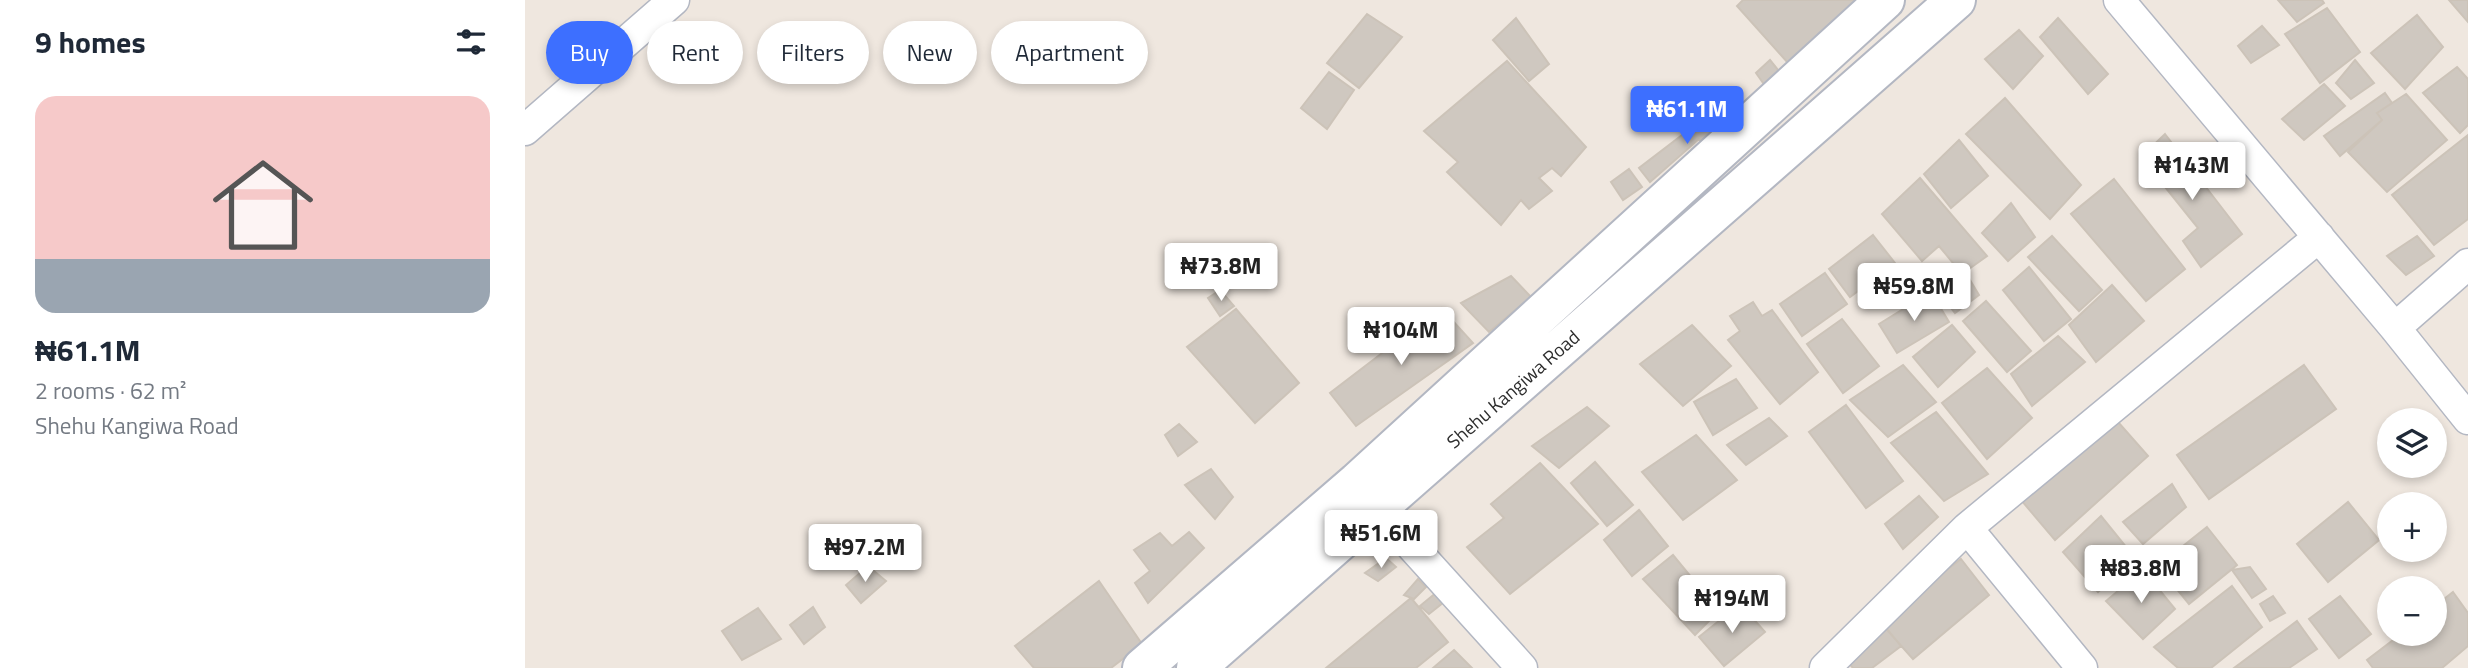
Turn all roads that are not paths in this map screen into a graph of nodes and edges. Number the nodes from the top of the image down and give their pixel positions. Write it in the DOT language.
graph roads {
  1 [pos="674,0"];
  2 [pos="1885,0"];
  3 [pos="1956,0"];
  4 [pos="2119,0"];
  5 [pos="525,130"];
  6 [pos="2319,237"];
  7 [pos="2468,264"];
  8 [pos="2395,328"];
  9 [pos="2468,419"];
  10 [pos="1377,508"];
  11 [pos="1967,528"];
  12 [pos="1142,668"];
  13 [pos="1196,668"];
  14 [pos="1522,668"];
  15 [pos="1825,668"];
  16 [pos="2082,668"];
  1 -- 5 [label="street"];
  2 -- 12 [label="main road, Shehu Kangiwa Road"];
  3 -- 10 [label="main road, Shehu Kangiwa Road"];
  4 -- 6 [label="street"];
  6 -- 8 [label="street"];
  6 -- 11 [label="street"];
  7 -- 8 [label="street"];
  8 -- 9 [label="street"];
  10 -- 13 [label="main road, Shehu Kangiwa Road"];
  10 -- 14 [label="street"];
  11 -- 15 [label="street"];
  11 -- 16 [label="street"];
}
